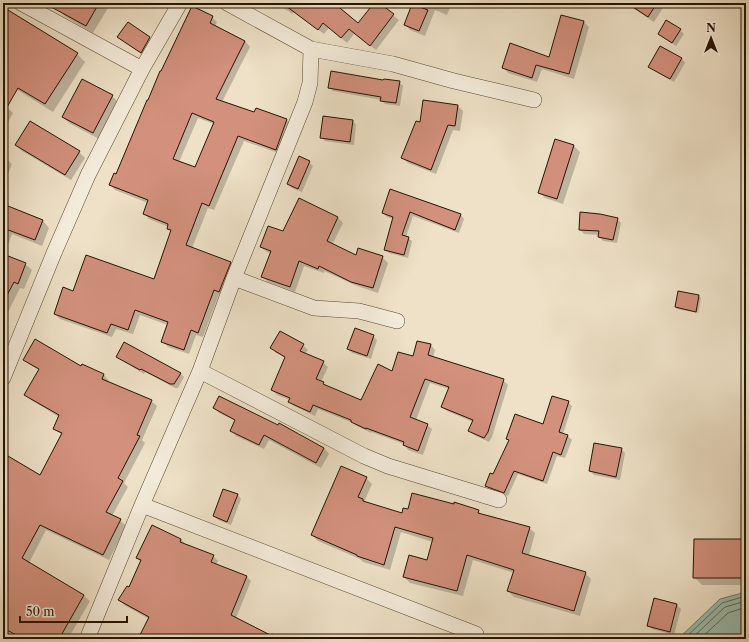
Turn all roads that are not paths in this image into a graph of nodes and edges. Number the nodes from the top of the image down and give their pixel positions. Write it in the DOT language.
graph roads {
  1 [pos="21,3"];
  2 [pos="180,3"];
  3 [pos="227,3"];
  4 [pos="312,49"];
  5 [pos="142,69"];
  6 [pos="534,100"];
  7 [pos="234,278"];
  8 [pos="397,321"];
  9 [pos="200,371"];
  10 [pos="3,378"];
  11 [pos="499,500"];
  12 [pos="142,505"];
  13 [pos="476,634"];
  14 [pos="87,639"];
  1 -- 5 [label="street"];
  2 -- 5 [label="street"];
  3 -- 4 [label="street"];
  4 -- 6 [label="street"];
  4 -- 7 [label="street"];
  5 -- 10 [label="street"];
  7 -- 8 [label="street"];
  7 -- 9 [label="street"];
  9 -- 11 [label="street"];
  9 -- 12 [label="street"];
  12 -- 13 [label="street"];
  12 -- 14 [label="street"];
}
